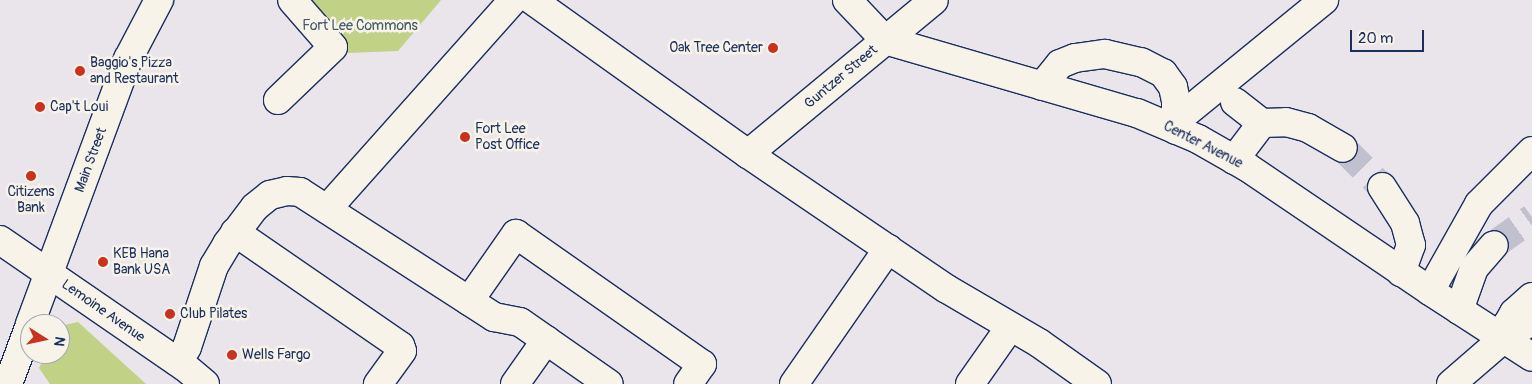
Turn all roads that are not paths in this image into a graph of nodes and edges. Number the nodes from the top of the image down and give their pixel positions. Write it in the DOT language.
graph roads {
  1 [pos="292,0"];
  2 [pos="513,0"];
  3 [pos="532,0"];
  4 [pos="847,0"];
  5 [pos="934,0"];
  6 [pos="1324,0"];
  7 [pos="152,3"];
  8 [pos="885,40"];
  9 [pos="1042,86"];
  10 [pos="278,100"];
  11 [pos="1235,102"];
  12 [pos="1262,122"];
  13 [pos="1177,125"];
  14 [pos="1343,148"];
  15 [pos="1532,151"];
  16 [pos="748,154"];
  17 [pos="1234,160"];
  18 [pos="1382,187"];
  19 [pos="327,209"];
  20 [pos="235,232"];
  21 [pos="0,240"];
  22 [pos="1494,245"];
  23 [pos="888,249"];
  24 [pos="1401,272"];
  25 [pos="49,274"];
  26 [pos="1430,291"];
  27 [pos="1532,297"];
  28 [pos="469,301"];
  29 [pos="1459,310"];
  30 [pos="34,314"];
  31 [pos="1532,321"];
  32 [pos="1010,328"];
  33 [pos="1503,338"];
  34 [pos="546,340"];
  35 [pos="20,352"];
  36 [pos="1532,358"];
  37 [pos="178,362"];
  38 [pos="973,383"];
  39 [pos="8,384"];
  40 [pos="205,384"];
  41 [pos="378,384"];
  42 [pos="515,384"];
  43 [pos="609,384"];
  44 [pos="688,384"];
  45 [pos="794,384"];
  46 [pos="1097,384"];
  47 [pos="1451,384"];
  1 -- 10 [label="main road"];
  2 -- 19 [label="main road"];
  3 -- 16 [label="main road"];
  4 -- 8 [label="main road"];
  5 -- 8 [label="main road, Guntzer Street"];
  6 -- 13 [label="main road"];
  7 -- 25 [label="main road, Main Street"];
  8 -- 9 [label="main road, Center Avenue"];
  8 -- 16 [label="main road, Guntzer Street"];
  9 -- 13 [label="main road, Center Avenue"];
  9 -- 13 [label="main road"];
  11 -- 12 [label="main road"];
  12 -- 14 [label="main road"];
  12 -- 17 [label="main road"];
  13 -- 17 [label="main road, Center Avenue"];
  15 -- 26 [label="main road"];
  16 -- 23 [label="main road"];
  17 -- 24 [label="main road, Center Avenue"];
  18 -- 24 [label="main road"];
  19 -- 20 [label="main road"];
  19 -- 28 [label="main road"];
  20 -- 37 [label="main road"];
  20 -- 41 [label="main road"];
  21 -- 25 [label="main road, Lemoine Avenue"];
  22 -- 29 [label="main road"];
  23 -- 32 [label="main road"];
  23 -- 45 [label="main road"];
  24 -- 26 [label="main road, Center Avenue"];
  25 -- 30 [label="main road, Main Street"];
  25 -- 37 [label="main road, Lemoine Avenue"];
  26 -- 29 [label="main road, Center Avenue"];
  27 -- 33 [label="main road"];
  28 -- 34 [label="main road"];
  28 -- 44 [label="main road"];
  29 -- 33 [label="main road, Center Avenue"];
  31 -- 33 [label="main road"];
  32 -- 38 [label="main road"];
  32 -- 46 [label="main road"];
  33 -- 36 [label="main road, Center Avenue"];
  33 -- 47 [label="main road"];
  34 -- 42 [label="main road"];
  34 -- 43 [label="main road"];
  35 -- 39 [label="main road, Main Street"];
  37 -- 40 [label="main road, Lemoine Avenue"];
}
